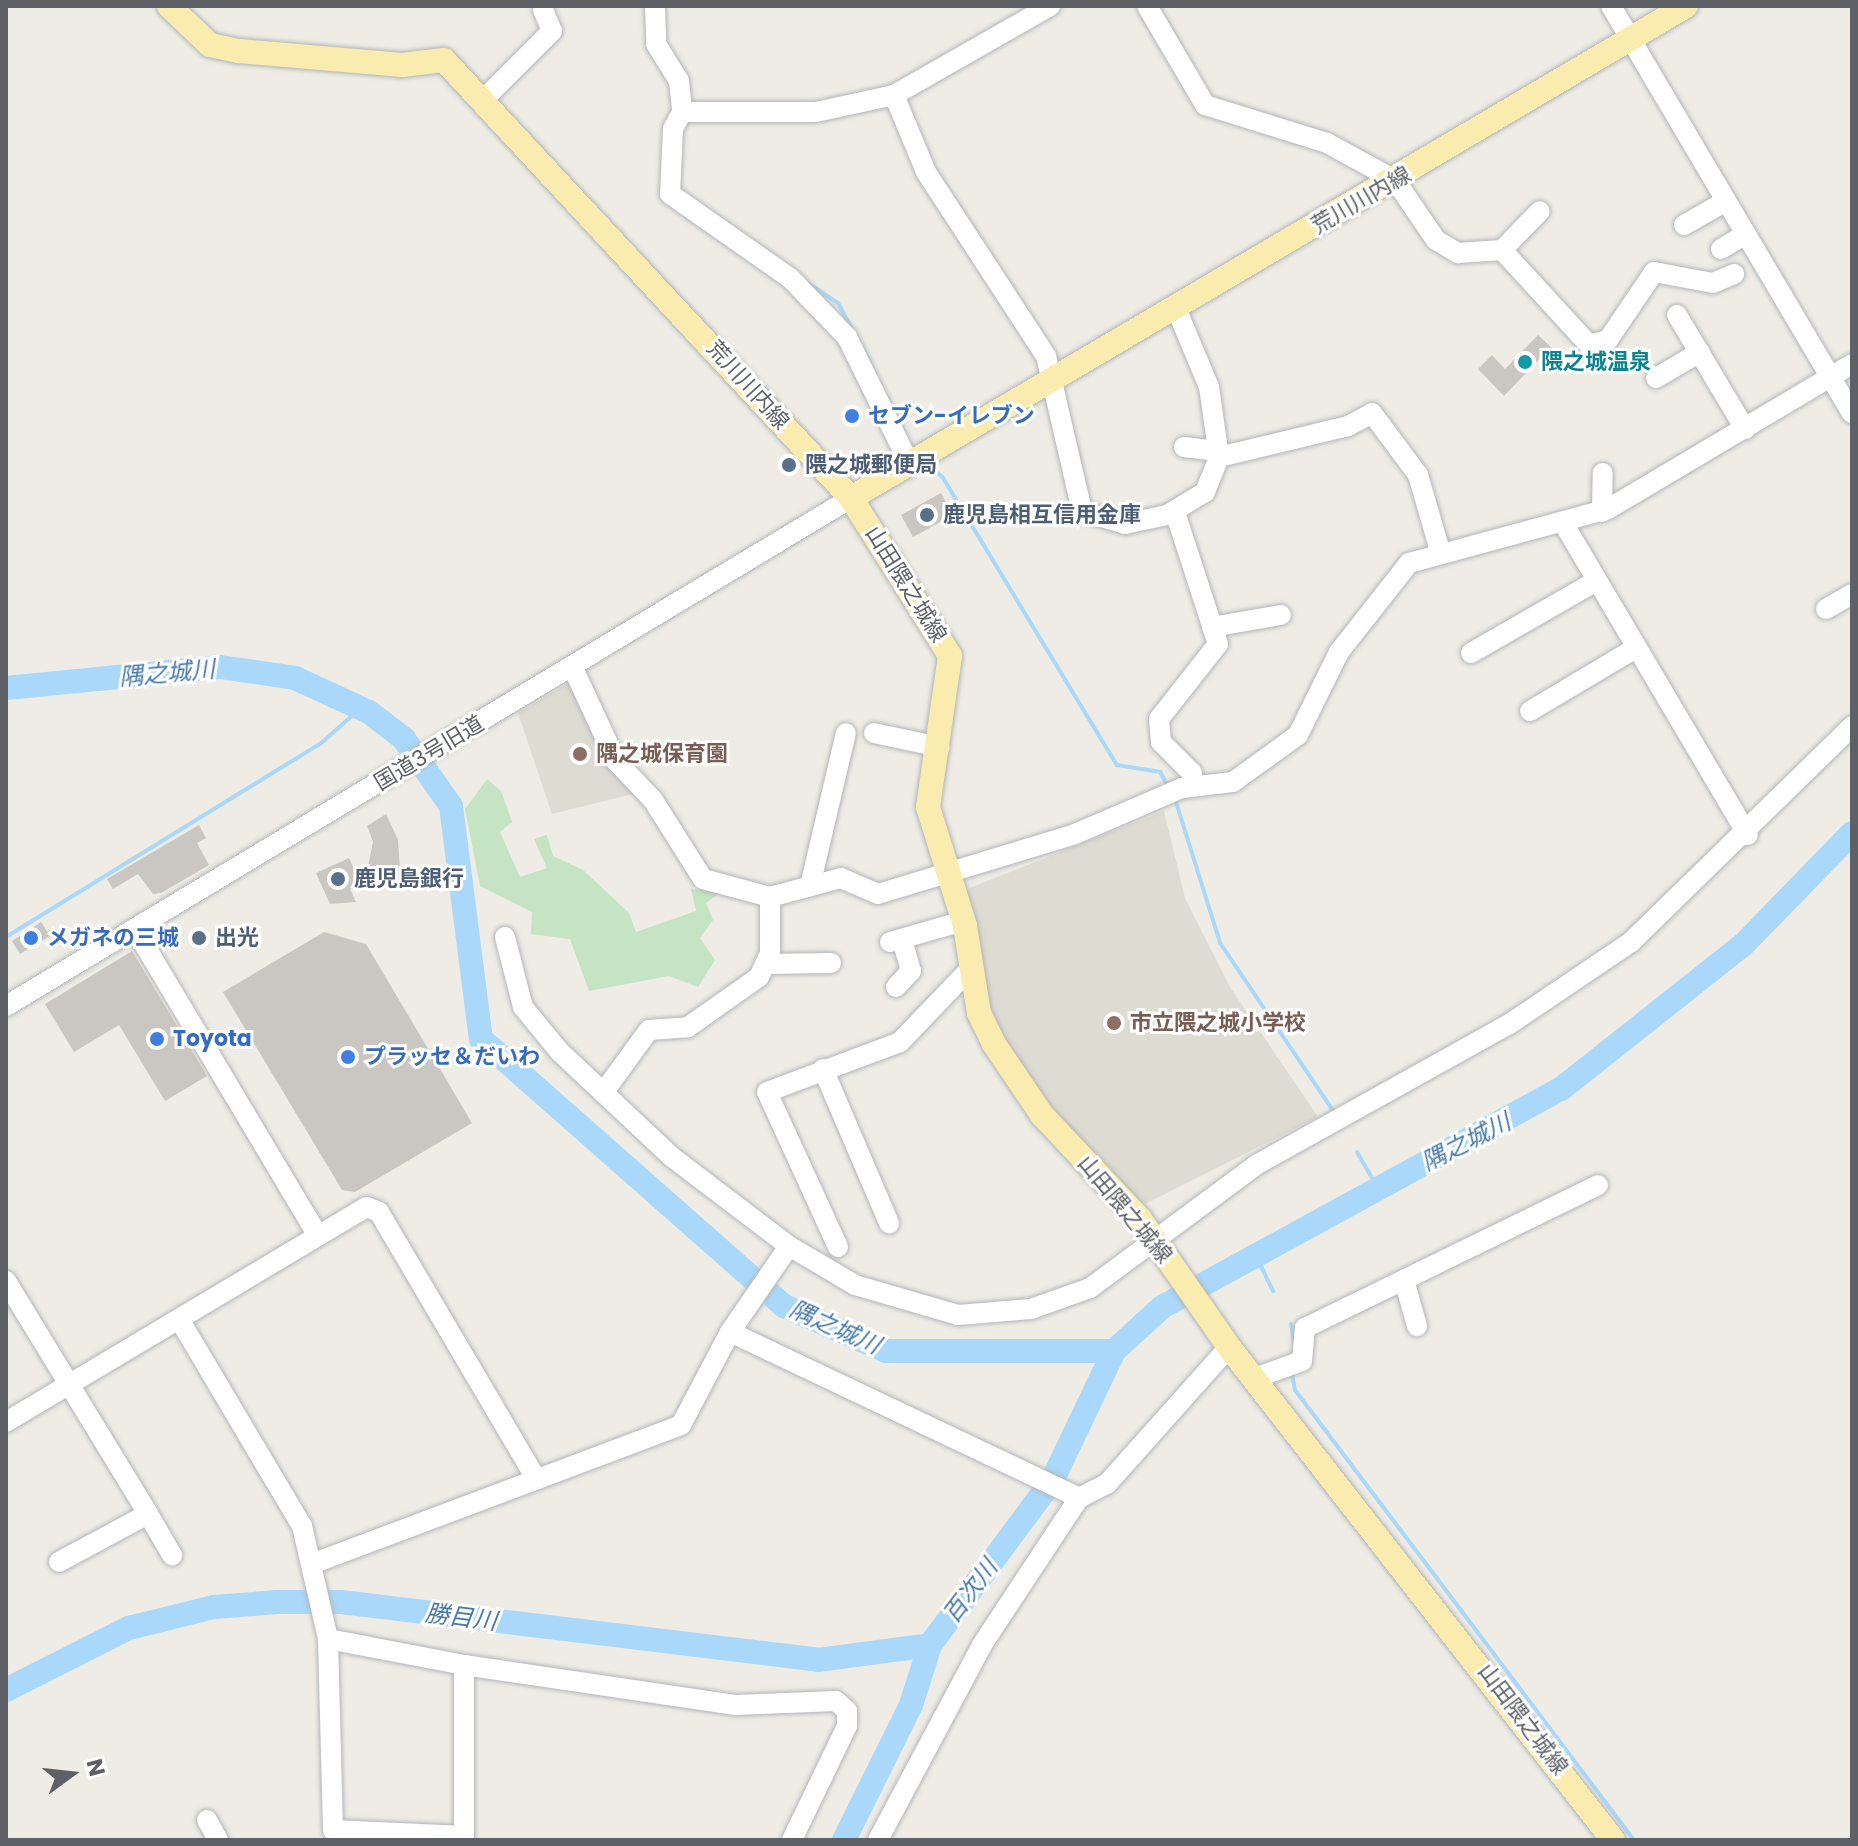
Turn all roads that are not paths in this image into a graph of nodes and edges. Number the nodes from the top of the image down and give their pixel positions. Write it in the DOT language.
graph roads {
  1 [pos="169,6"];
  2 [pos="655,6"];
  3 [pos="1050,6"];
  4 [pos="1147,6"];
  5 [pos="1611,6"];
  6 [pos="1686,6"];
  7 [pos="543,10"];
  8 [pos="1630,39"];
  9 [pos="894,95"];
  10 [pos="485,98"];
  11 [pos="682,112"];
  12 [pos="1395,180"];
  13 [pos="1726,201"];
  14 [pos="1540,211"];
  15 [pos="1684,225"];
  16 [pos="1746,234"];
  17 [pos="1721,249"];
  18 [pos="1502,250"];
  19 [pos="1734,274"];
  20 [pos="1176,308"];
  21 [pos="1677,315"];
  22 [pos="1700,352"];
  23 [pos="1852,364"];
  24 [pos="1831,377"];
  25 [pos="1656,378"];
  26 [pos="1052,381"];
  27 [pos="1852,413"];
  28 [pos="1745,429"];
  29 [pos="1184,447"];
  30 [pos="1219,454"];
  31 [pos="916,459"];
  32 [pos="1603,473"];
  33 [pos="851,498"];
  34 [pos="1175,512"];
  35 [pos="1602,512"];
  36 [pos="1565,526"];
  37 [pos="1441,554"];
  38 [pos="1596,581"];
  39 [pos="1852,594"];
  40 [pos="1826,609"];
  41 [pos="1281,615"];
  42 [pos="1212,627"];
  43 [pos="1634,649"];
  44 [pos="1471,653"];
  45 [pos="572,666"];
  46 [pos="1530,711"];
  47 [pos="1852,726"];
  48 [pos="846,733"];
  49 [pos="874,733"];
  50 [pos="940,747"];
  51 [pos="1181,790"];
  52 [pos="1748,835"];
  53 [pos="944,876"];
  54 [pos="810,886"];
  55 [pos="770,897"];
  56 [pos="963,921"];
  57 [pos="135,929"];
  58 [pos="505,937"];
  59 [pos="831,963"];
  60 [pos="765,964"];
  61 [pos="970,969"];
  62 [pos="896,987"];
  63 [pos="6,1006"];
  64 [pos="823,1069"];
  65 [pos="603,1093"];
  66 [pos="1598,1185"];
  67 [pos="889,1223"];
  68 [pos="318,1236"];
  69 [pos="838,1247"];
  70 [pos="1160,1247"];
  71 [pos="787,1249"];
  72 [pos="1404,1280"];
  73 [pos="6,1281"];
  74 [pos="179,1319"];
  75 [pos="1417,1326"];
  76 [pos="730,1332"];
  77 [pos="1225,1340"];
  78 [pos="1255,1378"];
  79 [pos="68,1385"];
  80 [pos="6,1422"];
  81 [pos="536,1479"];
  82 [pos="1076,1496"];
  83 [pos="148,1514"];
  84 [pos="172,1555"];
  85 [pos="59,1562"];
  86 [pos="315,1566"];
  87 [pos="328,1635"];
  88 [pos="464,1665"];
  89 [pos="207,1820"];
  90 [pos="464,1838"];
  91 [pos="218,1840"];
  92 [pos="792,1840"];
  93 [pos="878,1840"];
  94 [pos="1613,1840"];
  1 -- 10 [label="main road, 荒川川内線"];
  2 -- 11 [label="street"];
  3 -- 9 [label="street"];
  4 -- 12 [label="street"];
  5 -- 8 [label="street"];
  6 -- 8 [label="main road, 荒川川内線"];
  7 -- 10 [label="street"];
  8 -- 12 [label="main road, 荒川川内線"];
  8 -- 13 [label="street"];
  9 -- 11 [label="street"];
  9 -- 26 [label="street"];
  10 -- 33 [label="main road, 荒川川内線"];
  11 -- 31 [label="street"];
  12 -- 18 [label="street"];
  12 -- 20 [label="main road, 荒川川内線"];
  13 -- 15 [label="street"];
  13 -- 16 [label="street"];
  14 -- 18 [label="street"];
  16 -- 17 [label="street"];
  16 -- 24 [label="street"];
  18 -- 19 [label="street"];
  20 -- 26 [label="main road, 荒川川内線"];
  20 -- 30 [label="street"];
  21 -- 22 [label="street"];
  22 -- 25 [label="street"];
  22 -- 28 [label="street"];
  23 -- 24 [label="street"];
  24 -- 27 [label="street"];
  24 -- 28 [label="street"];
  26 -- 31 [label="main road, 荒川川内線"];
  26 -- 34 [label="street"];
  28 -- 35 [label="street"];
  29 -- 30 [label="street"];
  30 -- 34 [label="street"];
  30 -- 37 [label="street"];
  31 -- 33 [label="main road, 荒川川内線"];
  32 -- 35 [label="street"];
  33 -- 45 [label="street, 国道3号旧道"];
  33 -- 50 [label="main road, 山田隈之城線"];
  34 -- 42 [label="street"];
  35 -- 36 [label="street"];
  36 -- 37 [label="street"];
  36 -- 38 [label="street"];
  37 -- 51 [label="street"];
  38 -- 43 [label="street"];
  38 -- 44 [label="street"];
  39 -- 40 [label="street"];
  41 -- 42 [label="street"];
  42 -- 51 [label="street"];
  43 -- 46 [label="street"];
  43 -- 52 [label="street"];
  45 -- 55 [label="street"];
  45 -- 57 [label="street, 国道3号旧道"];
  47 -- 52 [label="street"];
  48 -- 54 [label="street"];
  49 -- 50 [label="street"];
  50 -- 53 [label="main road, 山田隈之城線"];
  51 -- 53 [label="street"];
  52 -- 70 [label="street"];
  53 -- 54 [label="street"];
  53 -- 56 [label="main road, 山田隈之城線"];
  54 -- 55 [label="street"];
  55 -- 60 [label="street"];
  56 -- 61 [label="main road, 山田隈之城線"];
  56 -- 62 [label="street"];
  57 -- 63 [label="street, 国道3号旧道"];
  57 -- 68 [label="street"];
  58 -- 65 [label="street"];
  59 -- 60 [label="street"];
  60 -- 65 [label="street"];
  61 -- 64 [label="street"];
  61 -- 70 [label="main road, 山田隈之城線"];
  64 -- 67 [label="street"];
  64 -- 69 [label="street"];
  65 -- 71 [label="street"];
  66 -- 72 [label="street"];
  68 -- 74 [label="street"];
  68 -- 81 [label="street"];
  70 -- 71 [label="street"];
  70 -- 77 [label="main road, 山田隈之城線"];
  71 -- 76 [label="street"];
  72 -- 75 [label="street"];
  72 -- 78 [label="street"];
  73 -- 79 [label="street"];
  74 -- 79 [label="street"];
  74 -- 86 [label="street"];
  76 -- 81 [label="street"];
  76 -- 82 [label="street"];
  77 -- 78 [label="main road, 山田隈之城線"];
  77 -- 82 [label="street"];
  78 -- 94 [label="main road, 山田隈之城線"];
  79 -- 80 [label="street"];
  79 -- 83 [label="street"];
  81 -- 86 [label="street"];
  82 -- 93 [label="street"];
  83 -- 84 [label="street"];
  83 -- 85 [label="street"];
  86 -- 87 [label="street"];
  87 -- 88 [label="street"];
  87 -- 90 [label="street"];
  88 -- 90 [label="street"];
  88 -- 92 [label="street"];
  89 -- 91 [label="street"];
}
